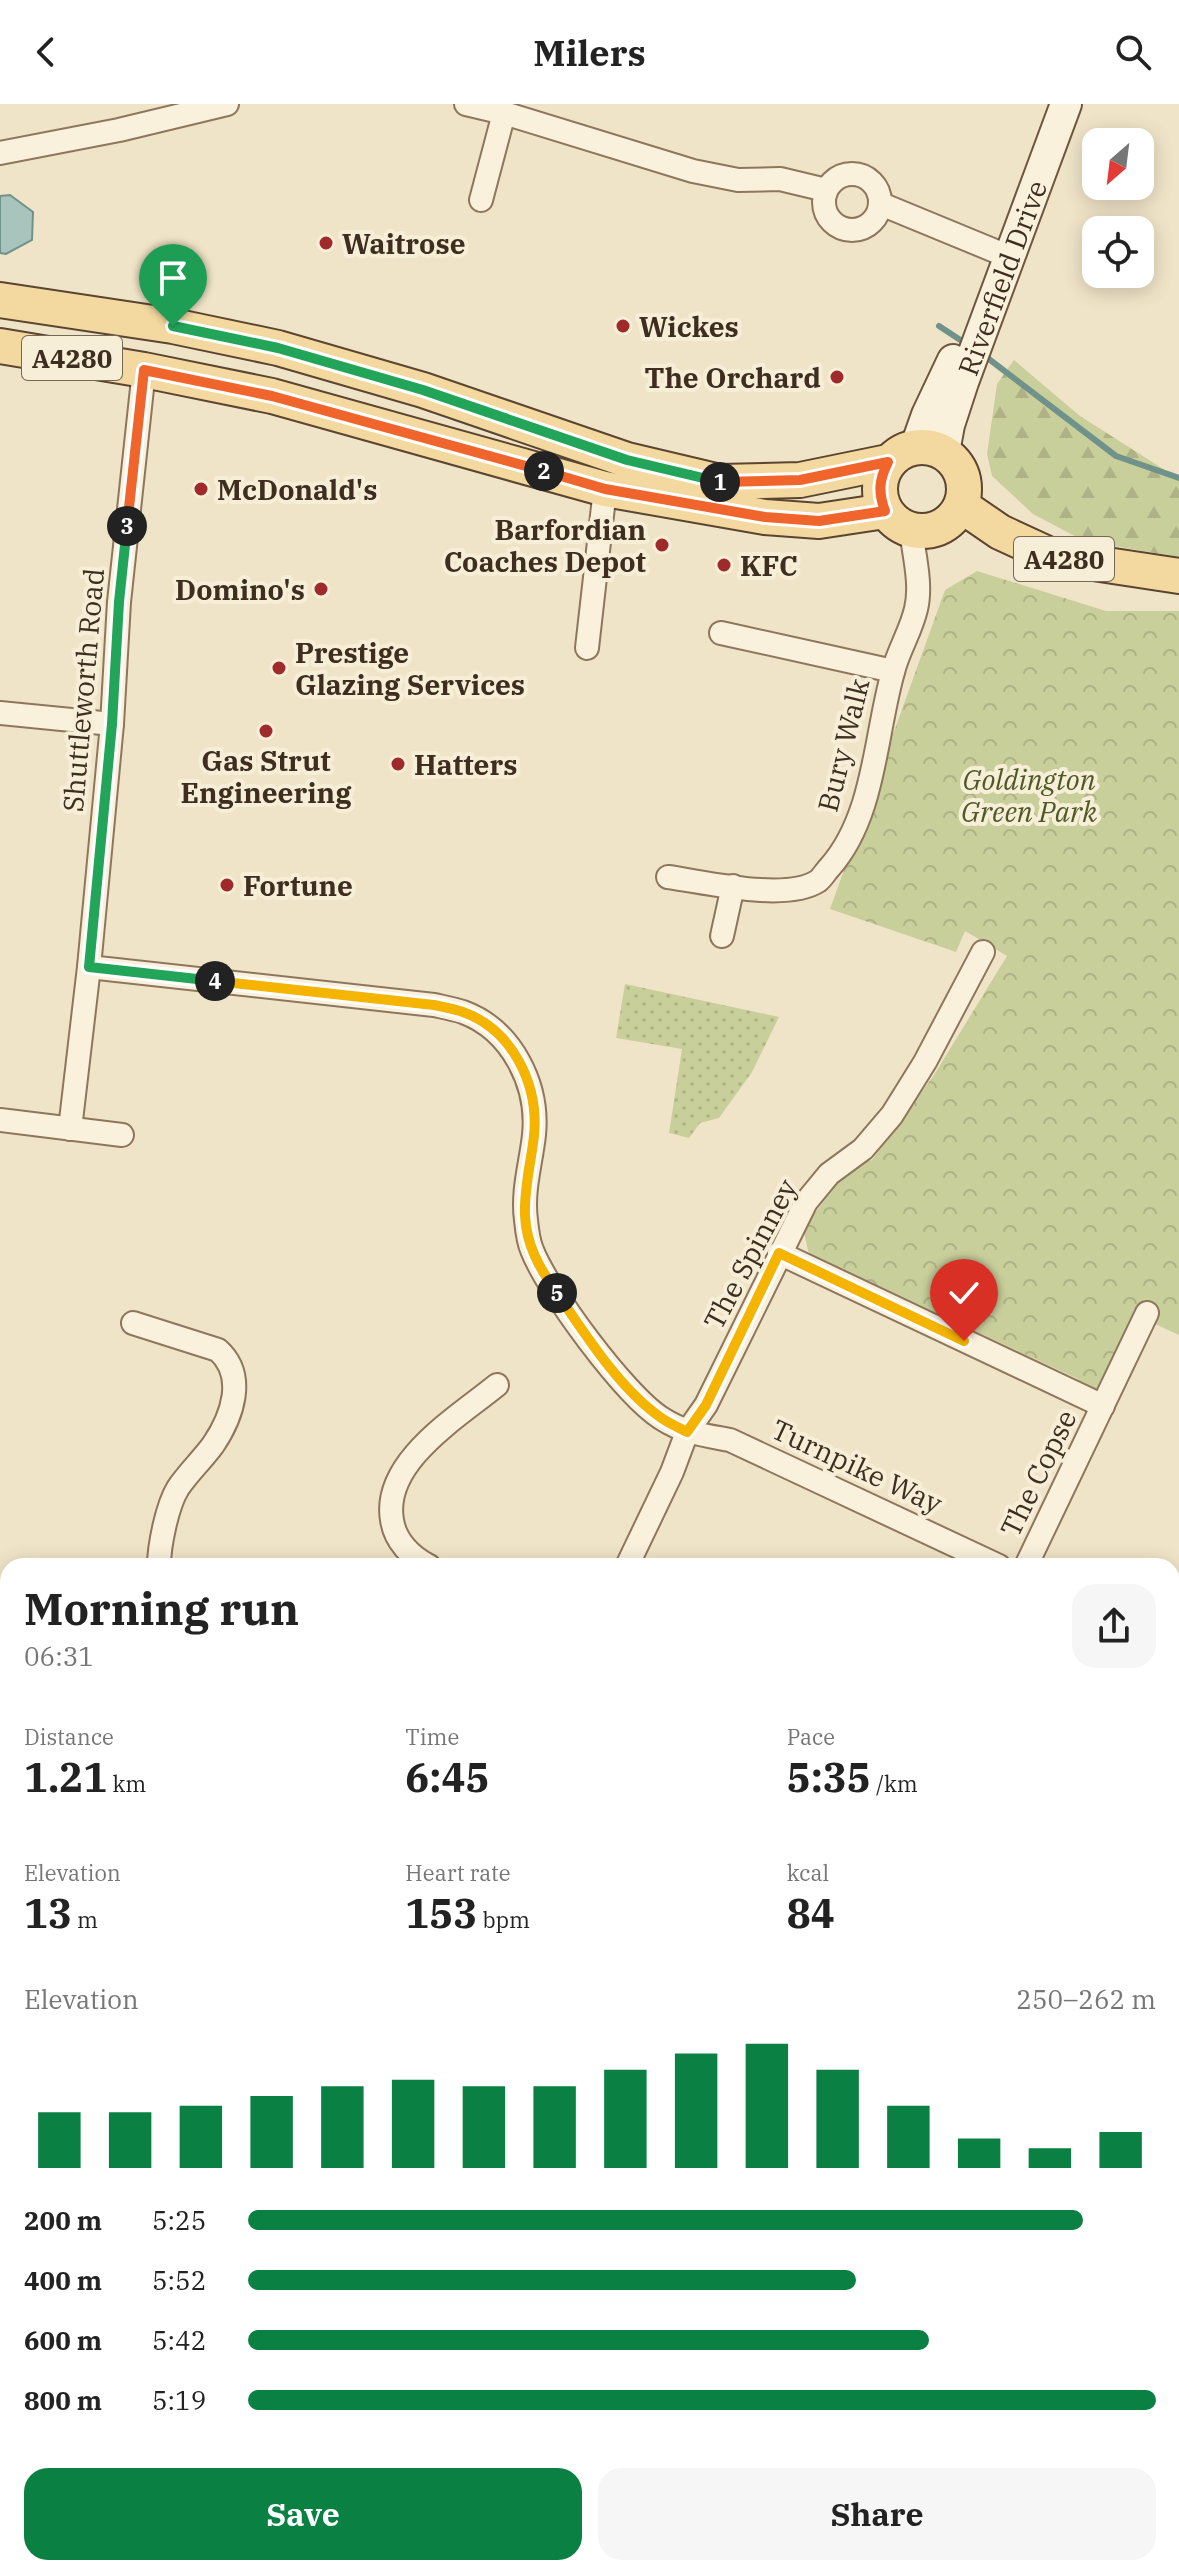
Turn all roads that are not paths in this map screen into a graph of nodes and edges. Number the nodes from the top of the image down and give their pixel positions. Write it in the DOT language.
graph roads {
  1 [pos="227,104"];
  2 [pos="466,104"];
  3 [pos="1047,104"];
  4 [pos="1066,104"];
  5 [pos="504,113"];
  6 [pos="0,153"];
  7 [pos="826,190"];
  8 [pos="481,200"];
  9 [pos="881,204"];
  10 [pos="995,251"];
  11 [pos="0,300"];
  12 [pos="0,346"];
  13 [pos="144,370"];
  14 [pos="955,378"];
  15 [pos="925,440"];
  16 [pos="605,489"];
  17 [pos="962,506"];
  18 [pos="898,521"];
  19 [pos="1179,576"];
  20 [pos="721,633"];
  21 [pos="587,648"];
  22 [pos="893,671"];
  23 [pos="0,713"];
  24 [pos="112,724"];
  25 [pos="668,877"];
  26 [pos="733,886"];
  27 [pos="722,936"];
  28 [pos="983,952"];
  29 [pos="89,967"];
  30 [pos="0,1120"];
  31 [pos="70,1129"];
  32 [pos="122,1135"];
  33 [pos="779,1253"];
  34 [pos="1147,1313"];
  35 [pos="133,1323"];
  36 [pos="497,1385"];
  37 [pos="1103,1406"];
  38 [pos="687,1432"];
  39 [pos="160,1558"];
  40 [pos="418,1558"];
  41 [pos="631,1558"];
  42 [pos="982,1558"];
  43 [pos="1030,1558"];
  1 -- 6 [label="street"];
  2 -- 5 [label="street"];
  3 -- 10 [label="street, Riverfield Drive"];
  4 -- 14 [label="street, Riverfield Drive"];
  5 -- 7 [label="street"];
  5 -- 8 [label="street"];
  7 -- 9 [label="street"];
  7 -- 9 [label="street"];
  9 -- 10 [label="street"];
  10 -- 14 [label="street, Riverfield Drive"];
  11 -- 15 [label="main road, A4280"];
  12 -- 13 [label="main road, A4280"];
  13 -- 16 [label="main road, A4280"];
  13 -- 24 [label="street, Shuttleworth Road"];
  14 -- 15 [label="street, Riverfield Drive"];
  15 -- 17 [label="main road"];
  15 -- 18 [label="main road"];
  16 -- 18 [label="main road, A4280"];
  16 -- 21 [label="street"];
  17 -- 18 [label="main road"];
  17 -- 19 [label="main road, A4280"];
  18 -- 22 [label="street, Bury Walk"];
  20 -- 22 [label="street"];
  22 -- 26 [label="street, Bury Walk"];
  23 -- 24 [label="street"];
  24 -- 29 [label="street, Shuttleworth Road"];
  25 -- 26 [label="street, Bury Walk"];
  26 -- 27 [label="street"];
  28 -- 33 [label="street, The Spinney"];
  29 -- 31 [label="street, Shuttleworth Road"];
  29 -- 38 [label="street"];
  30 -- 31 [label="street"];
  31 -- 32 [label="street"];
  33 -- 37 [label="street, The Copse"];
  33 -- 38 [label="street, The Spinney"];
  34 -- 37 [label="street, The Copse"];
  35 -- 39 [label="street"];
  36 -- 40 [label="street"];
  37 -- 43 [label="street, The Copse"];
  38 -- 41 [label="street, The Spinney"];
  38 -- 42 [label="street, Turnpike Way"];
}
